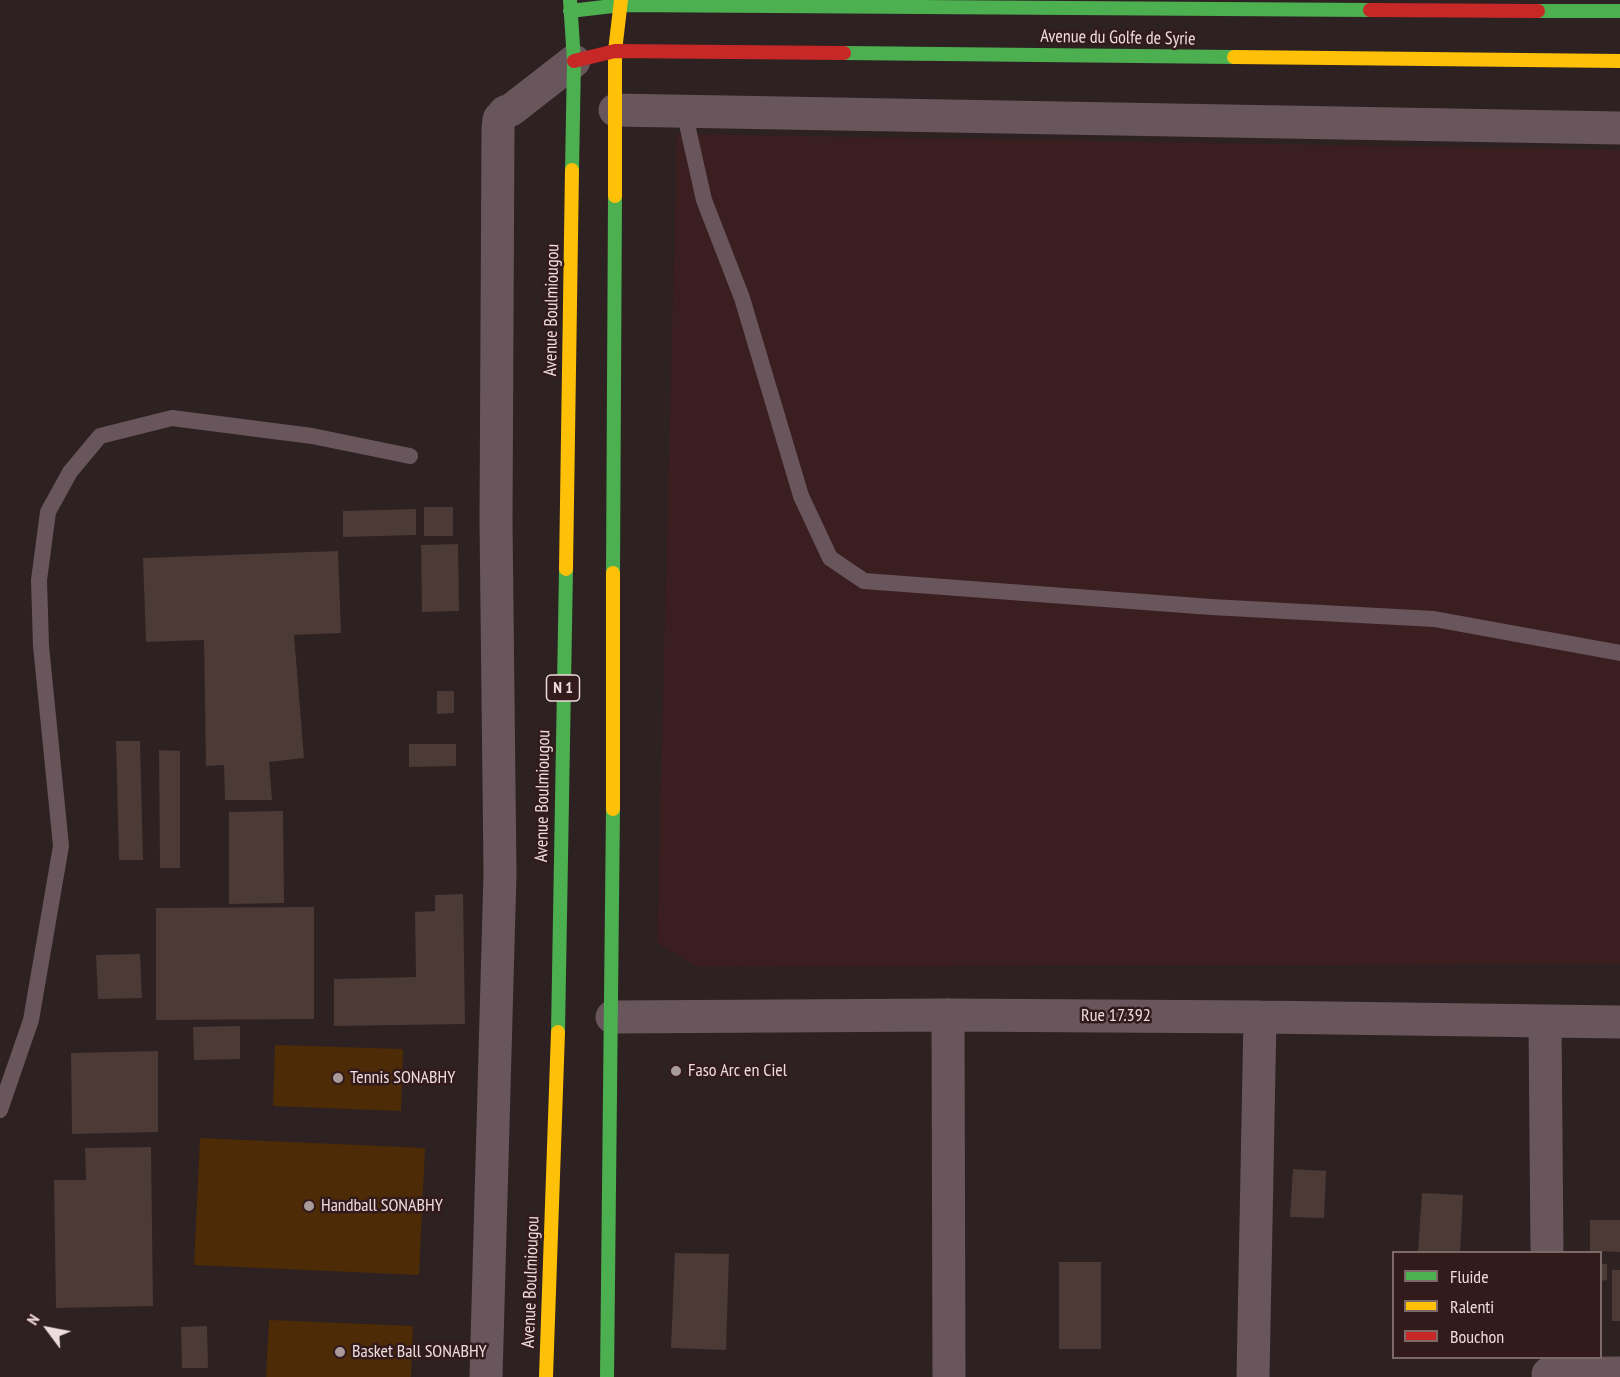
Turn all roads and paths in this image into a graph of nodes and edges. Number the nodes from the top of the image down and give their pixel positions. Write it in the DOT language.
graph roads {
  1 [pos="621,2"];
  2 [pos="570,5"];
  3 [pos="1094,8"];
  4 [pos="1620,11"];
  5 [pos="1095,27"];
  6 [pos="615,51"];
  7 [pos="574,61"];
  8 [pos="1620,61"];
  9 [pos="615,110"];
  10 [pos="684,111"];
  11 [pos="1620,128"];
  12 [pos="410,456"];
  13 [pos="1620,653"];
  14 [pos="948,1015"];
  15 [pos="612,1017"];
  16 [pos="1260,1017"];
  17 [pos="1545,1022"];
  18 [pos="1620,1022"];
  19 [pos="0,1110"];
  20 [pos="1547,1251"];
  21 [pos="1548,1370"];
  22 [pos="1620,1373"];
  23 [pos="486,1377"];
  24 [pos="546,1377"];
  25 [pos="607,1377"];
  26 [pos="949,1377"];
  27 [pos="1253,1377"];
  1 -- 2 [label="main road, Avenue du Golfe de Syrie"];
  1 -- 3 [label="main road, Avenue du Golfe de Syrie"];
  1 -- 6 [label="main road"];
  2 -- 7 [label="main road, Avenue Boulmiougou / N 1"];
  3 -- 4 [label="main road, Avenue du Golfe de Syrie"];
  3 -- 5 [label="main road"];
  6 -- 7 [label="main road, Avenue du Golfe de Syrie"];
  6 -- 8 [label="main road, Avenue du Golfe de Syrie"];
  6 -- 9 [label="main road"];
  7 -- 23 [label="street"];
  7 -- 24 [label="main road, Avenue Boulmiougou / N 1"];
  9 -- 10 [label="street"];
  9 -- 15 [label="main road"];
  10 -- 11 [label="street"];
  10 -- 13 [label="lane"];
  12 -- 19 [label="lane"];
  14 -- 15 [label="street, Rue 17.392"];
  14 -- 16 [label="street, Rue 17.392"];
  14 -- 26 [label="street"];
  15 -- 25 [label="main road"];
  16 -- 17 [label="street, Rue 17.392"];
  16 -- 27 [label="street"];
  17 -- 18 [label="street, Rue 17.392"];
  17 -- 20 [label="street"];
  21 -- 22 [label="street"];
}
